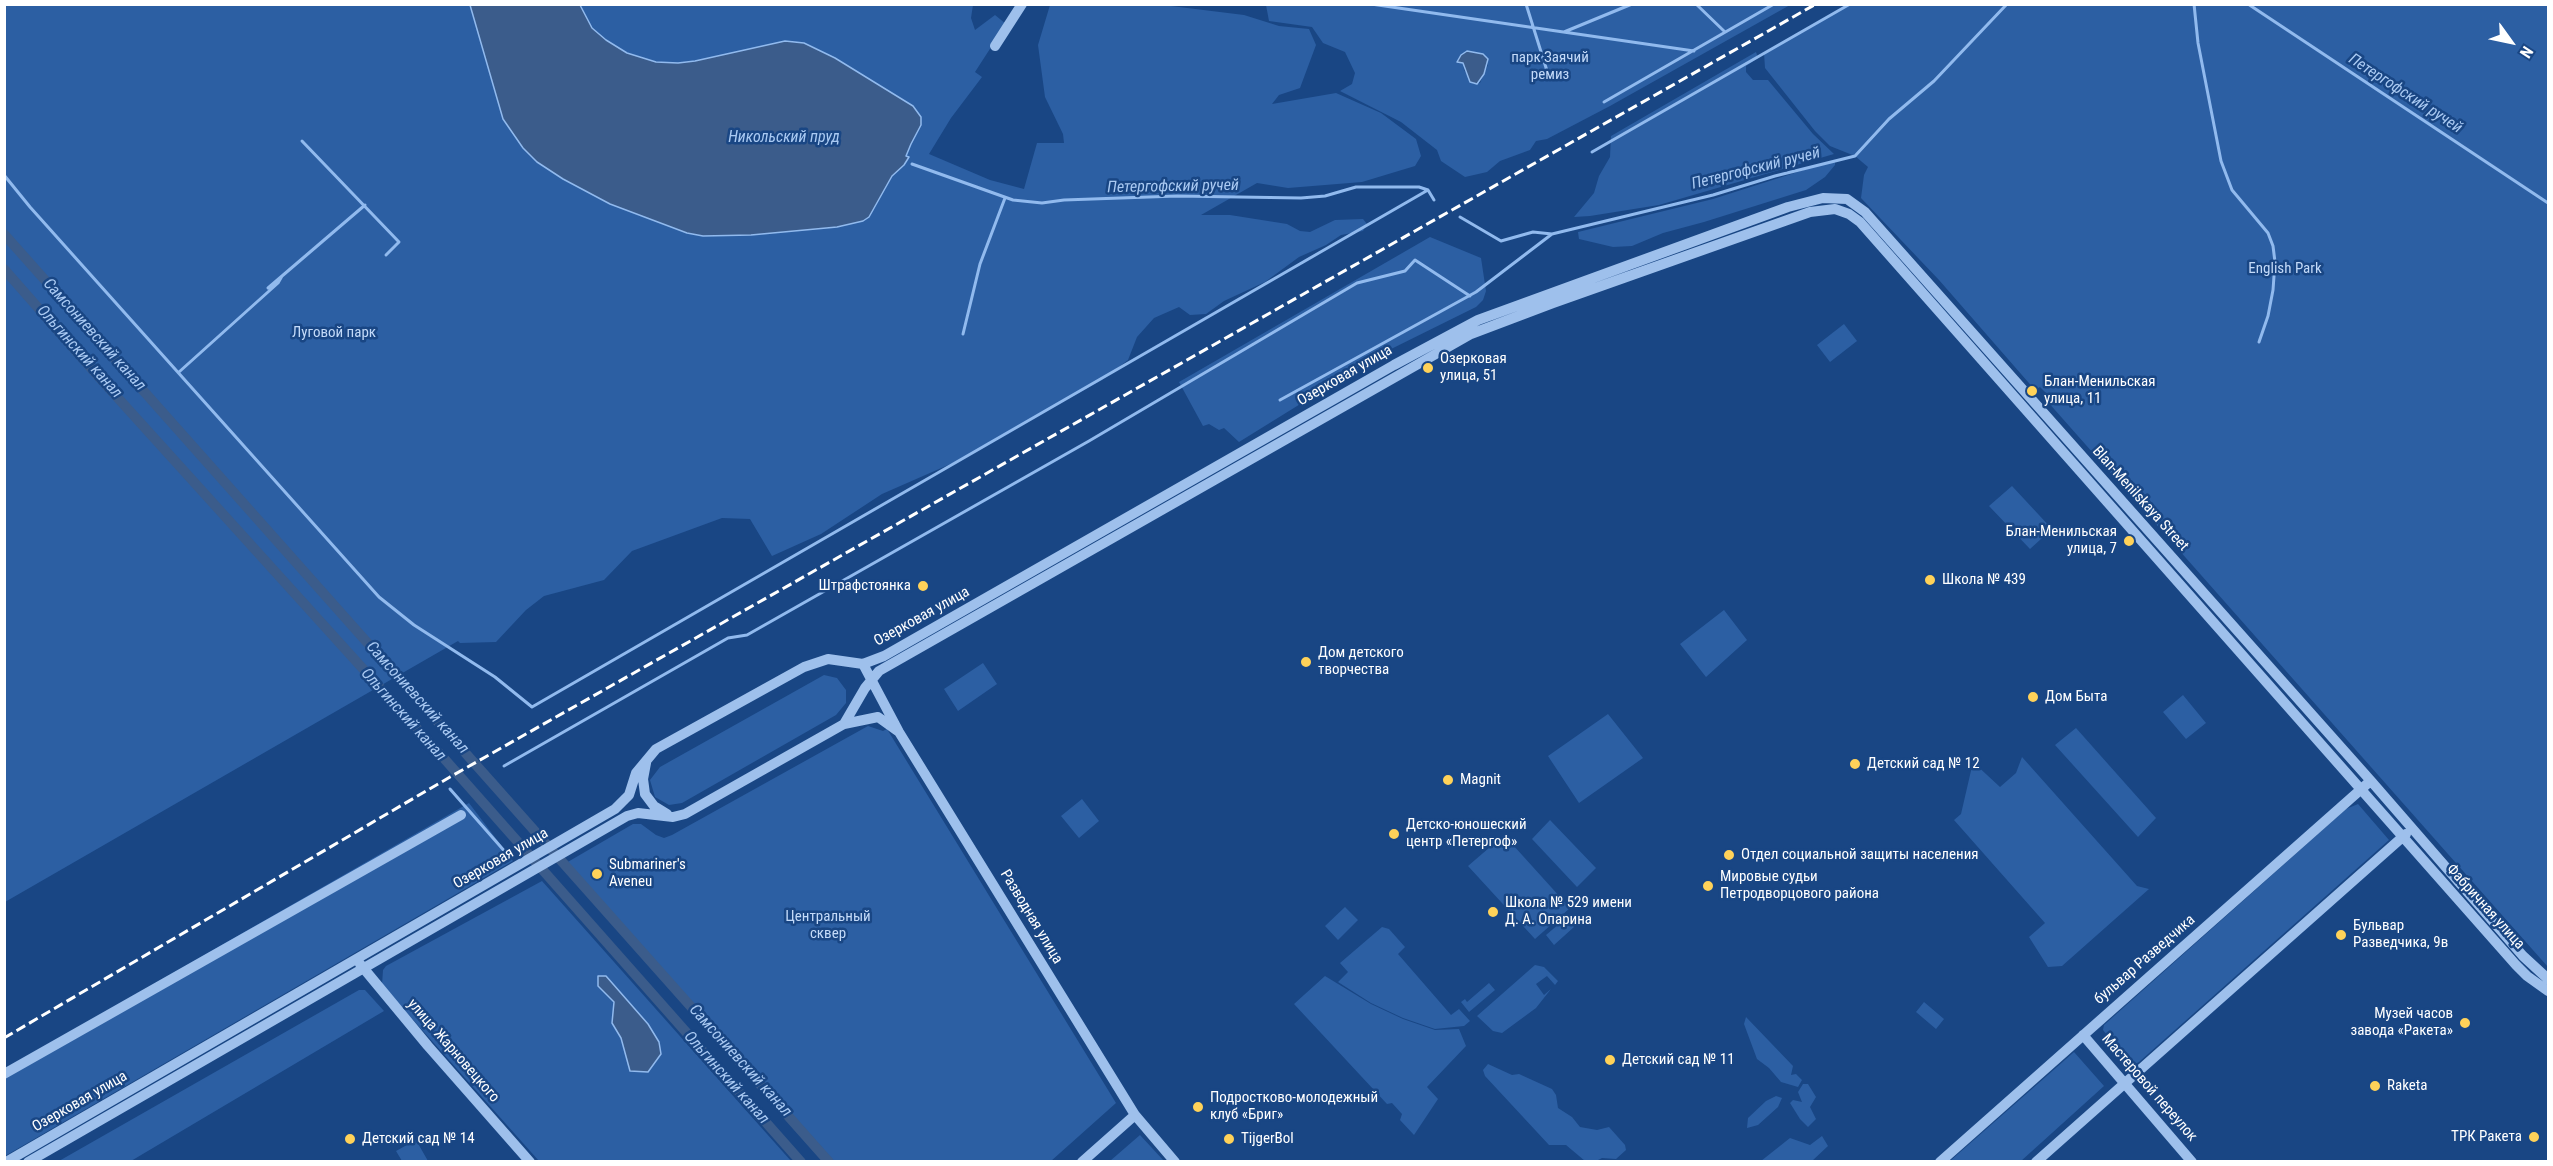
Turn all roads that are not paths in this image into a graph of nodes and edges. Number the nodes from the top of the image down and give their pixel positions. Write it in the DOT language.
graph roads {
  1 [pos="1022,4"];
  2 [pos="995,46"];
  3 [pos="1837,204"];
  4 [pos="863,664"];
  5 [pos="872,680"];
  6 [pos="844,724"];
  7 [pos="899,732"];
  8 [pos="648,758"];
  9 [pos="2371,781"];
  10 [pos="2362,789"];
  11 [pos="461,815"];
  12 [pos="673,817"];
  13 [pos="2412,828"];
  14 [pos="2403,837"];
  15 [pos="523,869"];
  16 [pos="360,963"];
  17 [pos="2548,979"];
  18 [pos="2548,991"];
  19 [pos="2082,1035"];
  20 [pos="4,1074"];
  21 [pos="2124,1083"];
  22 [pos="1135,1115"];
  23 [pos="6,1161"];
  24 [pos="28,1161"];
  25 [pos="530,1161"];
  26 [pos="1082,1161"];
  27 [pos="1175,1161"];
  28 [pos="1940,1161"];
  29 [pos="2036,1161"];
  30 [pos="2192,1161"];
  1 -- 2 [label="street"];
  3 -- 4 [label="street, Озерковая улица"];
  3 -- 5 [label="street, Озерковая улица"];
  3 -- 9 [label="street, Blan-Menilskaya Street"];
  3 -- 10 [label="street, Blan-Menilskaya Street"];
  4 -- 5 [label="street, Разводная улица"];
  4 -- 8 [label="street, Озерковая улица"];
  5 -- 6 [label="street, Озерковая улица"];
  5 -- 7 [label="street, Разводная улица"];
  6 -- 7 [label="street, Озерковая улица"];
  6 -- 12 [label="street, Озерковая улица"];
  7 -- 22 [label="street, Разводная улица"];
  8 -- 12 [label="street"];
  8 -- 15 [label="street, Озерковая улица"];
  9 -- 10 [label="street, бульвар Разведчика"];
  9 -- 13 [label="street, Blan-Menilskaya Street"];
  10 -- 14 [label="street, Blan-Menilskaya Street"];
  10 -- 19 [label="street, бульвар Разведчика"];
  11 -- 20 [label="street"];
  12 -- 15 [label="street, Озерковая улица"];
  13 -- 14 [label="street"];
  13 -- 17 [label="street, Фабричная улица"];
  14 -- 18 [label="street, Фабричная улица"];
  14 -- 21 [label="street"];
  15 -- 16 [label="street, Озерковая улица"];
  16 -- 23 [label="street, Озерковая улица"];
  16 -- 24 [label="street, Озерковая улица"];
  16 -- 25 [label="street, улица Жарновецкого"];
  19 -- 21 [label="street, Мастеровой переулок"];
  19 -- 28 [label="street, бульвар Разведчика"];
  21 -- 29 [label="street"];
  21 -- 30 [label="street, Мастеровой переулок"];
  22 -- 26 [label="street"];
  22 -- 27 [label="street, Разводная улица"];
}
